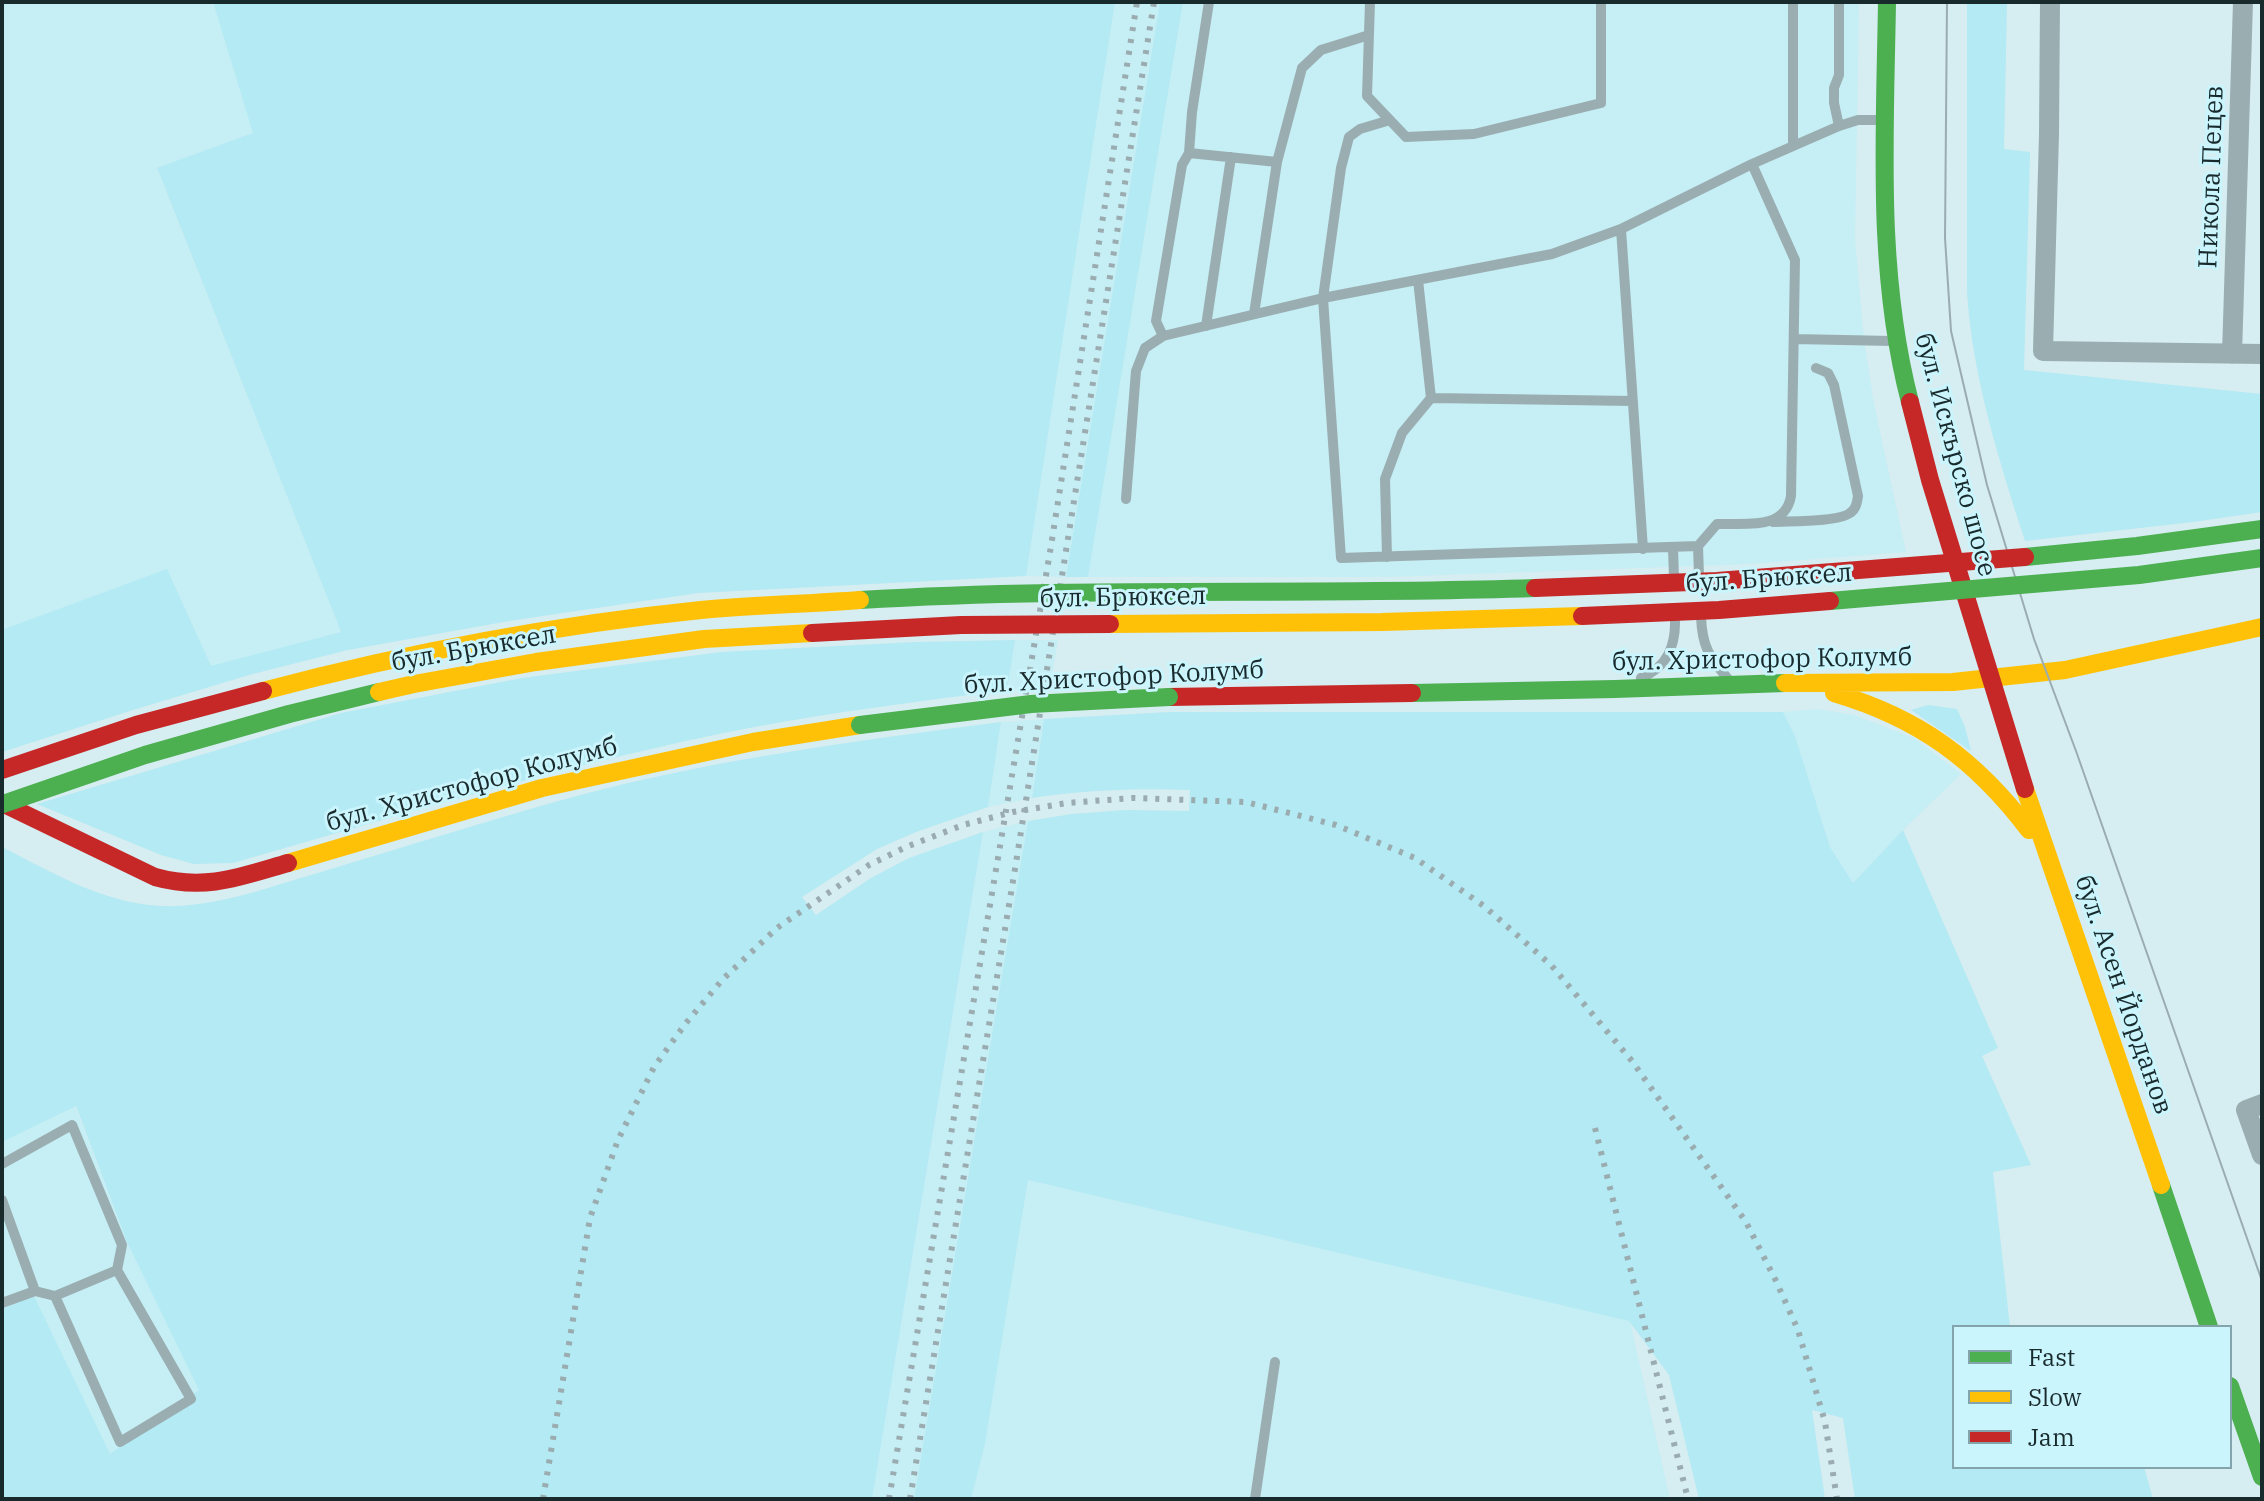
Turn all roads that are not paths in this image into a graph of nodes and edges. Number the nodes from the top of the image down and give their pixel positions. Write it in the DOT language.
graph roads {
  1 [pos="1209,2"];
  2 [pos="1370,2"];
  3 [pos="1601,2"];
  4 [pos="1793,2"];
  5 [pos="1839,2"];
  6 [pos="1887,2"];
  7 [pos="2050,2"];
  8 [pos="2243,2"];
  9 [pos="1369,35"];
  10 [pos="1390,120"];
  11 [pos="1885,120"];
  12 [pos="1839,126"];
  13 [pos="1793,145"];
  14 [pos="1189,153"];
  15 [pos="1231,157"];
  16 [pos="1277,162"];
  17 [pos="1752,164"];
  18 [pos="1621,229"];
  19 [pos="1418,280"];
  20 [pos="1323,298"];
  21 [pos="1254,314"];
  22 [pos="1206,326"];
  23 [pos="1163,336"];
  24 [pos="1794,339"];
  25 [pos="1896,341"];
  26 [pos="2232,354"];
  27 [pos="2262,354"];
  28 [pos="1816,368"];
  29 [pos="1431,398"];
  30 [pos="1633,401"];
  31 [pos="1126,499"];
  32 [pos="1766,522"];
  33 [pos="2262,529"];
  34 [pos="1698,546"];
  35 [pos="1673,548"];
  36 [pos="1643,549"];
  37 [pos="1387,557"];
  38 [pos="2262,558"];
  39 [pos="2262,627"];
  40 [pos="1991,679"];
  41 [pos="1785,683"];
  42 [pos="1732,684"];
  43 [pos="1615,689"];
  44 [pos="2,770"];
  45 [pos="2,804"];
  46 [pos="2049,858"];
  47 [pos="2262,1104"];
  48 [pos="2262,1155"];
  49 [pos="2,1164"];
  50 [pos="2,1200"];
  51 [pos="117,1270"];
  52 [pos="35,1291"];
  53 [pos="55,1296"];
  54 [pos="2,1303"];
  55 [pos="2208,1325"];
  56 [pos="1275,1362"];
  57 [pos="2232,1392"];
  58 [pos="2262,1477"];
  59 [pos="1255,1499"];
  1 -- 14 [label="lane"];
  2 -- 9 [label="lane"];
  3 -- 10 [label="lane"];
  4 -- 13 [label="lane"];
  5 -- 12 [label="lane"];
  6 -- 11 [label="main road, бул. Искърско шосе"];
  7 -- 26 [label="street"];
  8 -- 26 [label="street, Никола Пецев"];
  9 -- 10 [label="lane"];
  9 -- 16 [label="lane"];
  10 -- 20 [label="lane"];
  11 -- 12 [label="lane"];
  11 -- 25 [label="main road, бул. Искърско шосе"];
  12 -- 13 [label="lane"];
  13 -- 17 [label="lane"];
  14 -- 15 [label="lane"];
  14 -- 23 [label="lane"];
  15 -- 16 [label="lane"];
  15 -- 22 [label="lane"];
  16 -- 21 [label="lane"];
  17 -- 18 [label="lane"];
  17 -- 24 [label="lane"];
  18 -- 19 [label="lane"];
  18 -- 30 [label="lane"];
  19 -- 20 [label="lane"];
  19 -- 29 [label="lane"];
  20 -- 21 [label="lane"];
  20 -- 37 [label="lane"];
  21 -- 22 [label="lane"];
  22 -- 23 [label="lane"];
  23 -- 31 [label="lane"];
  24 -- 25 [label="lane"];
  24 -- 32 [label="lane"];
  25 -- 40 [label="main road, бул. Искърско шосе"];
  26 -- 27 [label="street"];
  28 -- 32 [label="lane"];
  29 -- 30 [label="lane"];
  29 -- 37 [label="lane"];
  30 -- 36 [label="lane"];
  32 -- 34 [label="lane"];
  33 -- 44 [label="main road, бул. Брюксел, bridge"];
  34 -- 35 [label="lane"];
  34 -- 42 [label="lane"];
  35 -- 36 [label="lane"];
  35 -- 43 [label="lane"];
  36 -- 37 [label="lane"];
  38 -- 45 [label="main road, бул. Брюксел, bridge"];
  39 -- 40 [label="main road, бул. Христофор Колумб"];
  40 -- 41 [label="main road, бул. Христофор Колумб"];
  40 -- 46 [label="main road, бул. Асен Йорданов"];
  41 -- 42 [label="main road, бул. Христофор Колумб"];
  41 -- 46 [label="main road"];
  42 -- 43 [label="main road, бул. Христофор Колумб"];
  43 -- 45 [label="main road, бул. Христофор Колумб, bridge"];
  46 -- 55 [label="main road, бул. Асен Йорданов"];
  47 -- 48 [label="street"];
  49 -- 51 [label="lane"];
  50 -- 52 [label="lane"];
  51 -- 53 [label="lane"];
  51 -- 53 [label="lane"];
  52 -- 53 [label="lane"];
  52 -- 54 [label="lane"];
  56 -- 59 [label="lane"];
  57 -- 58 [label="main road"];
}
